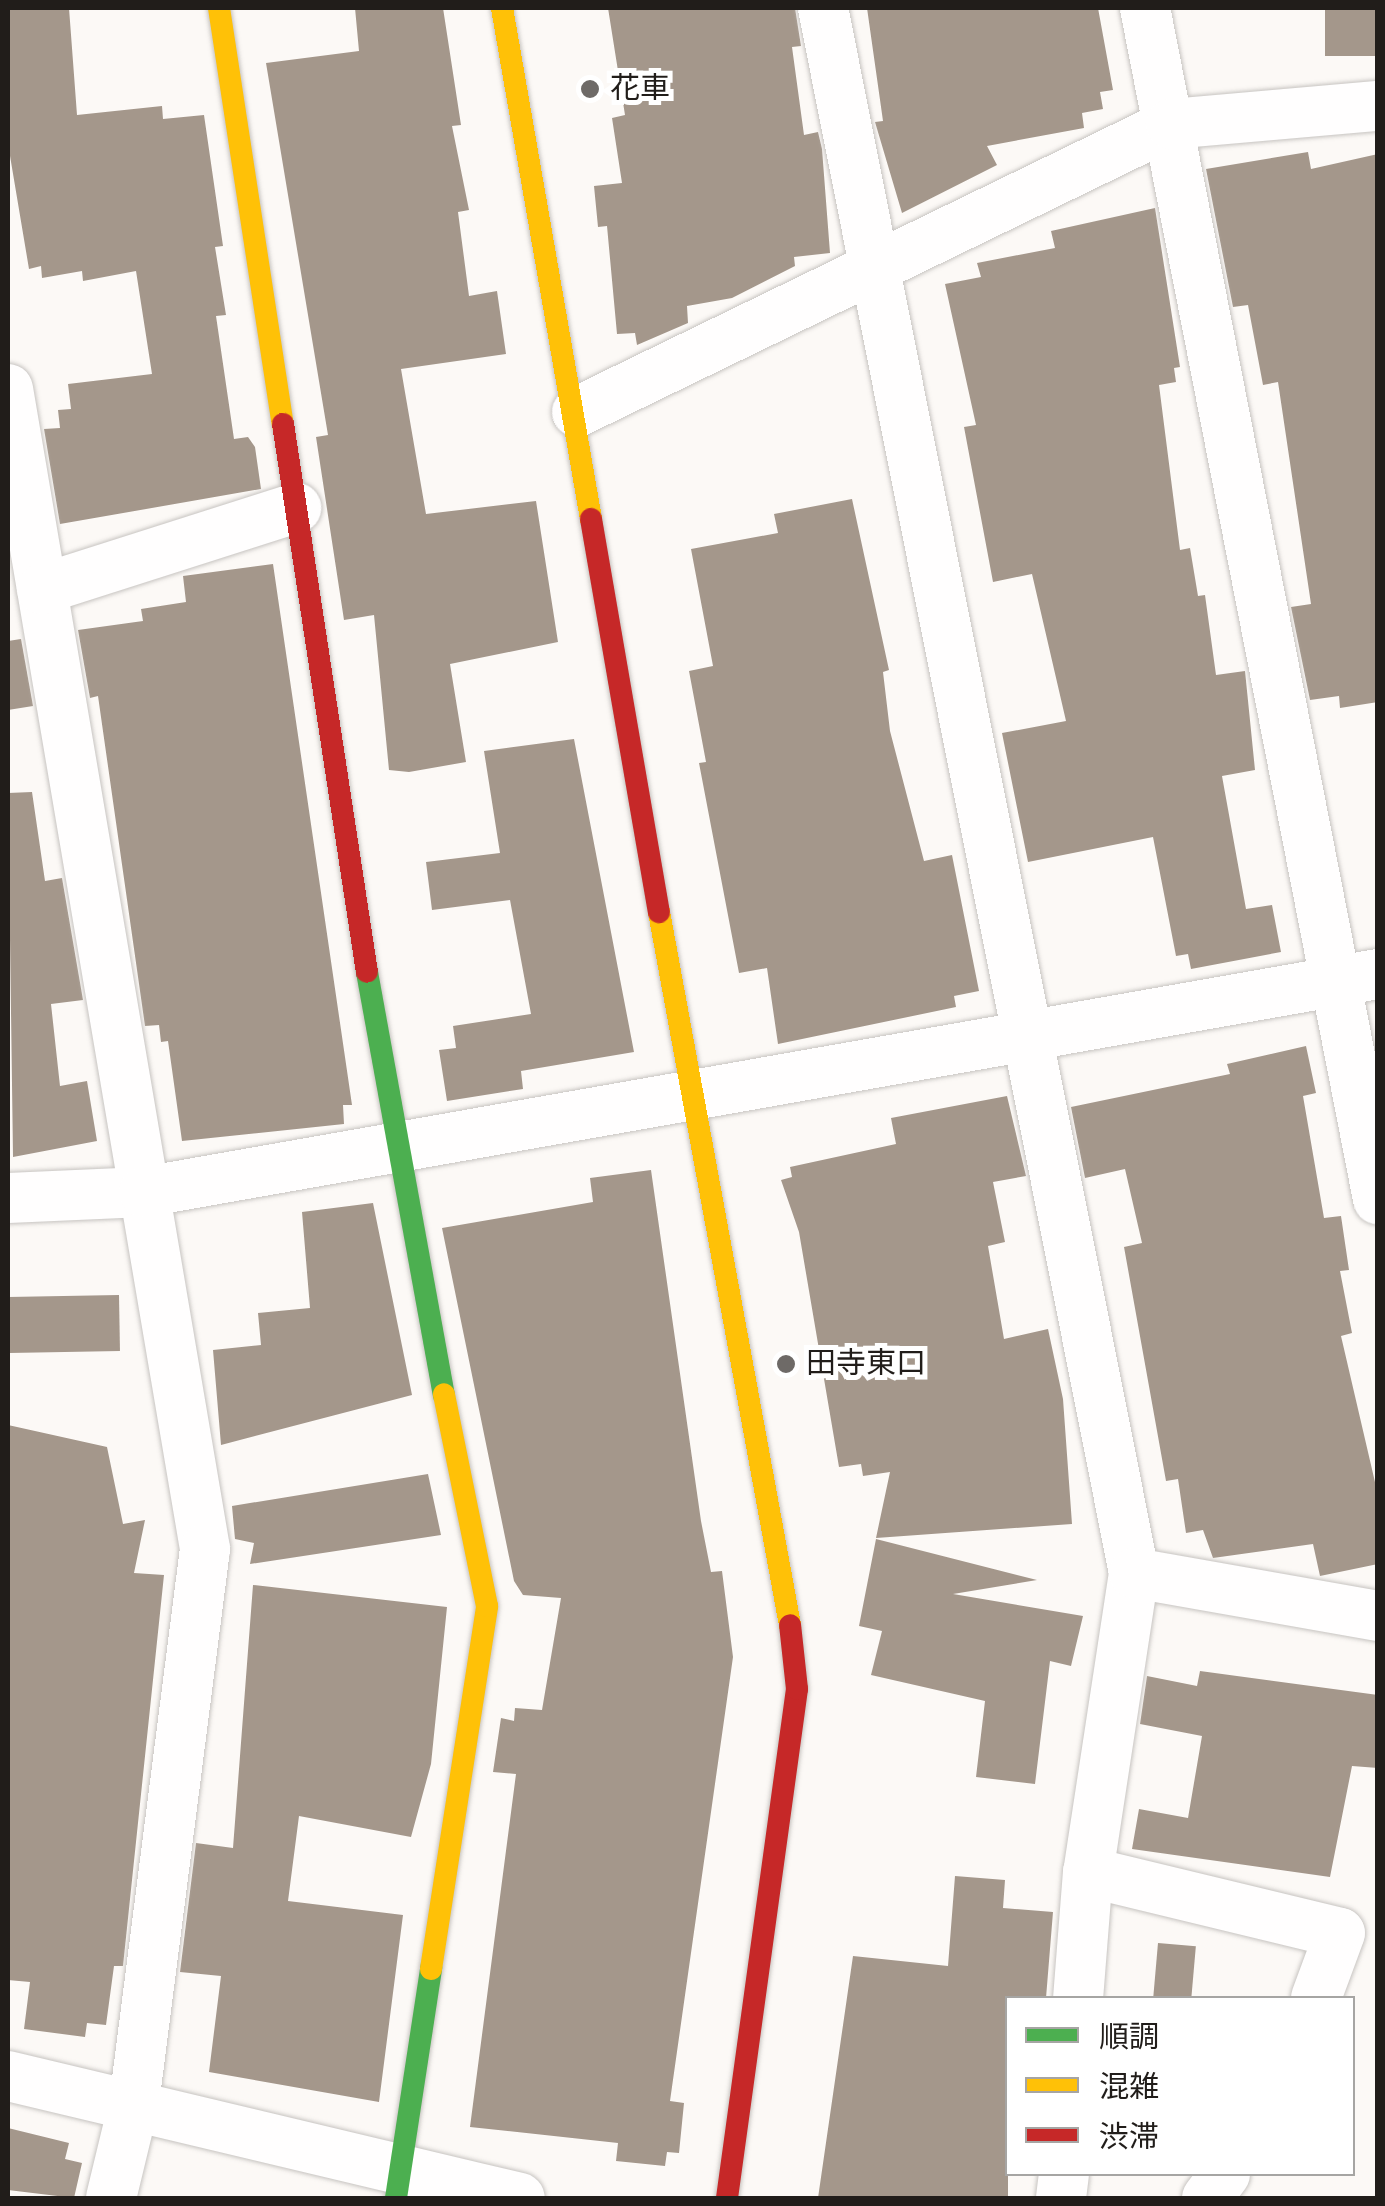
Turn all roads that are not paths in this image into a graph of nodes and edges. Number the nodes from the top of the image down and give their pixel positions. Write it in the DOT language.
graph roads {
  1 [pos="219,8"];
  2 [pos="502,8"];
  3 [pos="823,8"];
  4 [pos="1145,8"];
  5 [pos="1378,106"];
  6 [pos="1172,124"];
  7 [pos="872,270"];
  8 [pos="8,389"];
  9 [pos="578,412"];
  10 [pos="296,508"];
  11 [pos="42,589"];
  12 [pos="1356,977"];
  13 [pos="1024,1041"];
  14 [pos="692,1100"];
  15 [pos="393,1145"];
  16 [pos="144,1192"];
  17 [pos="8,1198"];
  18 [pos="1378,1199"];
  19 [pos="1134,1573"];
  20 [pos="1378,1616"];
  21 [pos="1088,1872"];
  22 [pos="1078,1996"];
  23 [pos="1317,1996"];
  24 [pos="8,2076"];
  25 [pos="134,2103"];
  26 [pos="1224,2176"];
  27 [pos="399,2186"];
  28 [pos="111,2198"];
  29 [pos="520,2198"];
  30 [pos="727,2198"];
  31 [pos="1207,2198"];
  1 -- 10 [label="street"];
  2 -- 9 [label="street"];
  3 -- 7 [label="street"];
  4 -- 6 [label="street"];
  5 -- 6 [label="street"];
  6 -- 7 [label="street"];
  6 -- 12 [label="street"];
  7 -- 9 [label="street"];
  7 -- 13 [label="street"];
  8 -- 11 [label="street"];
  9 -- 14 [label="street"];
  10 -- 11 [label="street"];
  10 -- 15 [label="street"];
  11 -- 16 [label="street"];
  12 -- 13 [label="street"];
  12 -- 18 [label="street"];
  13 -- 14 [label="street"];
  13 -- 19 [label="street"];
  14 -- 15 [label="street"];
  14 -- 30 [label="street"];
  15 -- 16 [label="street"];
  15 -- 27 [label="street"];
  16 -- 17 [label="street"];
  16 -- 25 [label="street"];
  19 -- 20 [label="street"];
  19 -- 21 [label="street"];
  21 -- 22 [label="street"];
  21 -- 23 [label="street"];
  24 -- 25 [label="street"];
  25 -- 27 [label="street"];
  25 -- 28 [label="street"];
  26 -- 31 [label="street"];
  27 -- 29 [label="street"];
}
